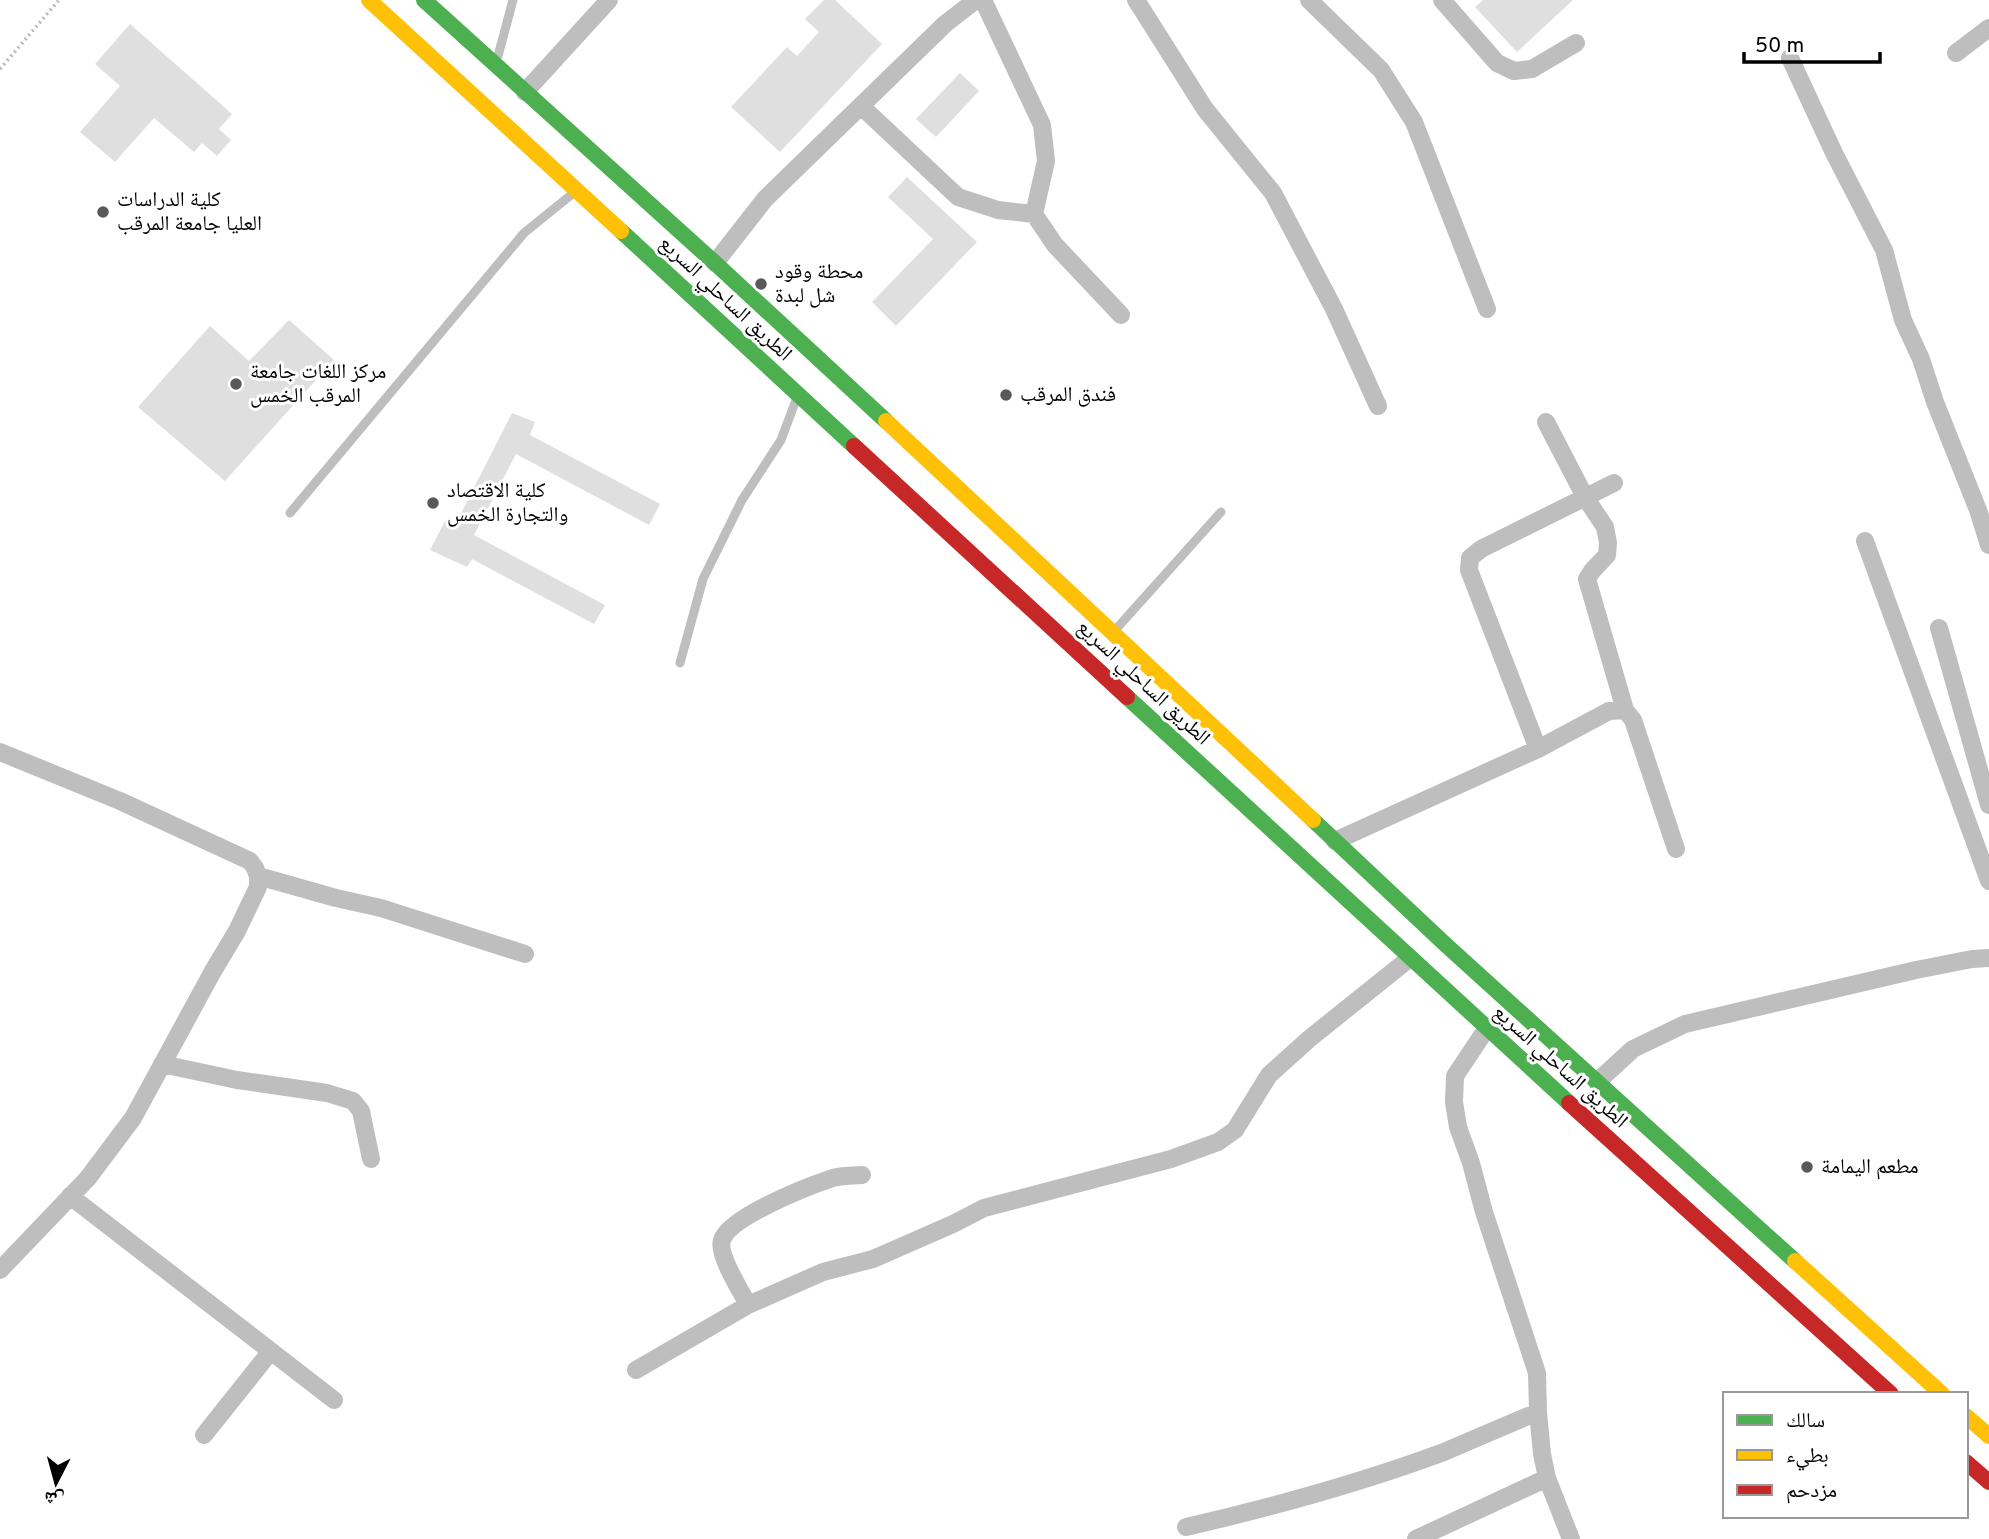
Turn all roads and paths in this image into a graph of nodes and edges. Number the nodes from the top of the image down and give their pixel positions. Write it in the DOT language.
graph roads {
  1 [pos="59,0"];
  2 [pos="369,0"];
  3 [pos="424,0"];
  4 [pos="513,0"];
  5 [pos="609,0"];
  6 [pos="976,0"];
  7 [pos="983,0"];
  8 [pos="1136,0"];
  9 [pos="1309,0"];
  10 [pos="1442,0"];
  11 [pos="1989,28"];
  12 [pos="1576,43"];
  13 [pos="1956,54"];
  14 [pos="1790,58"];
  15 [pos="495,65"];
  16 [pos="0,69"];
  17 [pos="525,92"];
  18 [pos="860,106"];
  19 [pos="576,191"];
  20 [pos="1034,214"];
  21 [pos="715,263"];
  22 [pos="1487,309"];
  23 [pos="1121,315"];
  24 [pos="798,395"];
  25 [pos="1378,405"];
  26 [pos="1546,422"];
  27 [pos="1614,483"];
  28 [pos="1585,497"];
  29 [pos="1221,512"];
  30 [pos="290,513"];
  31 [pos="1865,541"];
  32 [pos="1989,545"];
  33 [pos="1939,628"];
  34 [pos="1114,632"];
  35 [pos="680,663"];
  36 [pos="1625,710"];
  37 [pos="1538,750"];
  38 [pos="0,752"];
  39 [pos="1989,805"];
  40 [pos="1335,841"];
  41 [pos="1676,849"];
  42 [pos="258,876"];
  43 [pos="1989,881"];
  44 [pos="524,954"];
  45 [pos="1410,958"];
  46 [pos="1989,958"];
  47 [pos="1486,1028"];
  48 [pos="162,1064"];
  49 [pos="1597,1082"];
  50 [pos="371,1159"];
  51 [pos="862,1175"];
  52 [pos="71,1196"];
  53 [pos="0,1270"];
  54 [pos="748,1305"];
  55 [pos="271,1351"];
  56 [pos="636,1370"];
  57 [pos="1889,1392"];
  58 [pos="1940,1392"];
  59 [pos="334,1400"];
  60 [pos="1538,1412"];
  61 [pos="1968,1418"];
  62 [pos="204,1435"];
  63 [pos="1989,1436"];
  64 [pos="1968,1464"];
  65 [pos="1547,1478"];
  66 [pos="1989,1482"];
  67 [pos="1186,1527"];
  68 [pos="1416,1539"];
  69 [pos="1571,1539"];
  1 -- 16 [label="path"];
  2 -- 19 [label="highway, الطريق الساحلي السريع"];
  3 -- 15 [label="highway, الطريق الساحلي السريع"];
  4 -- 15 [label="lane"];
  5 -- 17 [label="street"];
  6 -- 18 [label="street"];
  7 -- 20 [label="street"];
  8 -- 25 [label="street"];
  9 -- 22 [label="street"];
  10 -- 12 [label="street"];
  11 -- 13 [label="street"];
  14 -- 32 [label="street"];
  15 -- 17 [label="highway, الطريق الساحلي السريع"];
  17 -- 21 [label="highway, الطريق الساحلي السريع"];
  18 -- 20 [label="street"];
  18 -- 21 [label="street"];
  19 -- 24 [label="highway, الطريق الساحلي السريع"];
  19 -- 30 [label="lane"];
  20 -- 23 [label="street"];
  21 -- 34 [label="highway, الطريق الساحلي السريع"];
  24 -- 35 [label="lane"];
  24 -- 45 [label="highway, الطريق الساحلي السريع"];
  26 -- 28 [label="street"];
  27 -- 28 [label="street"];
  28 -- 36 [label="street"];
  28 -- 37 [label="street"];
  29 -- 34 [label="lane"];
  31 -- 43 [label="street"];
  33 -- 39 [label="street"];
  34 -- 40 [label="highway, الطريق الساحلي السريع"];
  36 -- 37 [label="street"];
  36 -- 41 [label="street"];
  37 -- 40 [label="street"];
  38 -- 42 [label="street"];
  40 -- 49 [label="highway, الطريق الساحلي السريع"];
  42 -- 44 [label="street"];
  42 -- 48 [label="street"];
  45 -- 47 [label="highway, الطريق الساحلي السريع"];
  45 -- 54 [label="street"];
  46 -- 49 [label="street"];
  47 -- 57 [label="highway, الطريق الساحلي السريع"];
  47 -- 60 [label="street"];
  48 -- 50 [label="street"];
  48 -- 52 [label="street"];
  49 -- 58 [label="highway, الطريق الساحلي السريع"];
  51 -- 54 [label="street"];
  52 -- 53 [label="street"];
  52 -- 55 [label="street"];
  54 -- 56 [label="street"];
  55 -- 59 [label="street"];
  55 -- 62 [label="street"];
  60 -- 65 [label="street"];
  60 -- 67 [label="street"];
  61 -- 63 [label="highway"];
  64 -- 66 [label="highway"];
  65 -- 68 [label="street"];
  65 -- 69 [label="street"];
}
